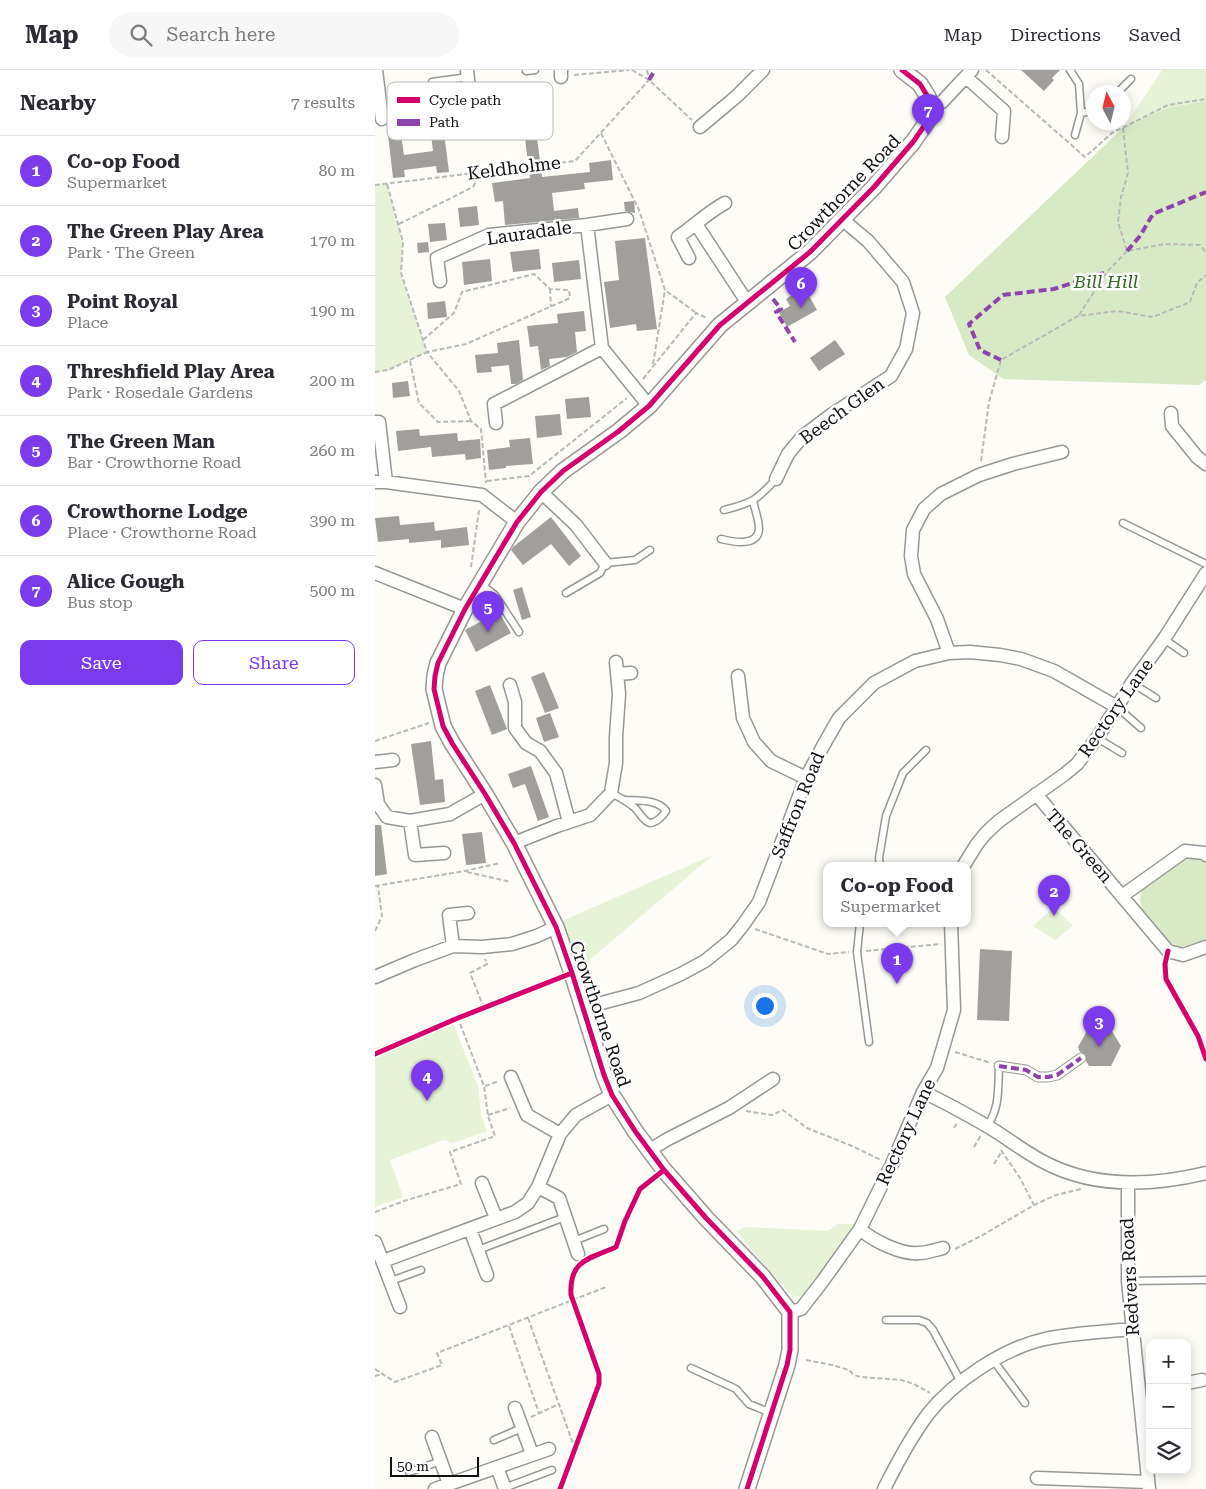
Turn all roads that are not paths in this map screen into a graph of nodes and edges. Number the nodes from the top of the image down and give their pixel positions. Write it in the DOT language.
graph roads {
  1 [pos="376,70"];
  2 [pos="535,70"];
  3 [pos="763,70"];
  4 [pos="902,70"];
  5 [pos="1070,70"];
  6 [pos="526,71"];
  7 [pos="969,73"];
  8 [pos="467,74"];
  9 [pos="1131,79"];
  10 [pos="432,82"];
  11 [pos="1125,85"];
  12 [pos="376,87"];
  13 [pos="931,106"];
  14 [pos="1081,112"];
  15 [pos="1086,112"];
  16 [pos="382,119"];
  17 [pos="699,127"];
  18 [pos="1075,135"];
  19 [pos="1002,136"];
  20 [pos="725,204"];
  21 [pos="627,219"];
  22 [pos="843,220"];
  23 [pos="696,224"];
  24 [pos="587,225"];
  25 [pos="689,258"];
  26 [pos="439,281"];
  27 [pos="747,302"];
  28 [pos="602,348"];
  29 [pos="649,406"];
  30 [pos="1171,414"];
  31 [pos="375,422"];
  32 [pos="496,423"];
  33 [pos="1062,452"];
  34 [pos="1206,464"];
  35 [pos="776,479"];
  36 [pos="381,482"];
  37 [pos="541,492"];
  38 [pos="753,501"];
  39 [pos="724,510"];
  40 [pos="517,522"];
  41 [pos="1123,523"];
  42 [pos="721,540"];
  43 [pos="651,550"];
  44 [pos="605,562"];
  45 [pos="1206,564"];
  46 [pos="375,573"];
  47 [pos="1206,574"];
  48 [pos="480,583"];
  49 [pos="1202,591"];
  50 [pos="566,593"];
  51 [pos="465,609"];
  52 [pos="519,632"];
  53 [pos="1164,639"];
  54 [pos="949,653"];
  55 [pos="1184,653"];
  56 [pos="631,673"];
  57 [pos="738,676"];
  58 [pos="1132,683"];
  59 [pos="510,685"];
  60 [pos="1156,698"];
  61 [pos="1117,707"];
  62 [pos="1141,728"];
  63 [pos="1097,738"];
  64 [pos="926,750"];
  65 [pos="1122,753"];
  66 [pos="393,760"];
  67 [pos="375,762"];
  68 [pos="806,778"];
  69 [pos="375,784"];
  70 [pos="611,792"];
  71 [pos="485,794"];
  72 [pos="1036,794"];
  73 [pos="625,800"];
  74 [pos="376,804"];
  75 [pos="410,821"];
  76 [pos="569,822"];
  77 [pos="514,843"];
  78 [pos="444,853"];
  79 [pos="1206,855"];
  80 [pos="880,862"];
  81 [pos="966,862"];
  82 [pos="1122,896"];
  83 [pos="468,913"];
  84 [pos="555,927"];
  85 [pos="860,927"];
  86 [pos="951,927"];
  87 [pos="453,946"];
  88 [pos="1206,947"];
  89 [pos="375,977"];
  90 [pos="583,1008"];
  91 [pos="869,1042"];
  92 [pos="1081,1058"];
  93 [pos="999,1066"];
  94 [pos="511,1077"];
  95 [pos="773,1079"];
  96 [pos="923,1092"];
  97 [pos="612,1095"];
  98 [pos="985,1130"];
  99 [pos="559,1134"];
  100 [pos="650,1150"];
  101 [pos="1206,1173"];
  102 [pos="481,1183"];
  103 [pos="1128,1183"];
  104 [pos="538,1187"];
  105 [pos="565,1216"];
  106 [pos="496,1218"];
  107 [pos="860,1228"];
  108 [pos="471,1229"];
  109 [pos="604,1229"];
  110 [pos="573,1241"];
  111 [pos="375,1242"];
  112 [pos="943,1248"];
  113 [pos="478,1250"];
  114 [pos="578,1254"];
  115 [pos="383,1261"];
  116 [pos="421,1270"];
  117 [pos="487,1275"];
  118 [pos="1206,1280"];
  119 [pos="391,1281"];
  120 [pos="1128,1281"];
  121 [pos="400,1307"];
  122 [pos="790,1312"];
  123 [pos="886,1320"];
  124 [pos="1132,1329"];
  125 [pos="993,1360"];
  126 [pos="691,1368"];
  127 [pos="1202,1380"];
  128 [pos="961,1382"];
  129 [pos="1191,1382"];
  130 [pos="1144,1394"];
  131 [pos="1025,1403"];
  132 [pos="515,1408"];
  133 [pos="771,1414"];
  134 [pos="521,1425"];
  135 [pos="432,1438"];
  136 [pos="494,1440"];
  137 [pos="549,1449"];
  138 [pos="532,1454"];
  139 [pos="441,1461"];
  140 [pos="497,1467"];
  141 [pos="552,1470"];
  142 [pos="409,1472"];
  143 [pos="1037,1478"];
  144 [pos="449,1484"];
  145 [pos="1149,1485"];
  146 [pos="505,1488"];
  147 [pos="435,1489"];
  148 [pos="747,1489"];
  149 [pos="884,1489"];
  1 -- 12 [label="street"];
  2 -- 6 [label="lane"];
  3 -- 17 [label="street"];
  4 -- 13 [label="street"];
  5 -- 14 [label="lane"];
  7 -- 13 [label="street"];
  7 -- 19 [label="street"];
  8 -- 10 [label="lane"];
  9 -- 11 [label="lane"];
  12 -- 16 [label="street"];
  13 -- 22 [label="street, Crowthorne Road"];
  14 -- 15 [label="lane"];
  14 -- 18 [label="lane"];
  20 -- 23 [label="street"];
  21 -- 24 [label="street, Lauradale"];
  22 -- 27 [label="street, Crowthorne Road"];
  22 -- 35 [label="street, Beech Glen"];
  23 -- 25 [label="street"];
  23 -- 27 [label="street"];
  24 -- 26 [label="street, Lauradale"];
  24 -- 28 [label="street, Lauradale"];
  27 -- 29 [label="street, Crowthorne Road"];
  28 -- 29 [label="street"];
  28 -- 32 [label="street"];
  29 -- 37 [label="street, Crowthorne Road"];
  30 -- 34 [label="street"];
  31 -- 36 [label="street"];
  33 -- 54 [label="street"];
  35 -- 38 [label="lane"];
  36 -- 40 [label="street"];
  37 -- 40 [label="street, Crowthorne Road"];
  37 -- 44 [label="street"];
  38 -- 39 [label="lane"];
  38 -- 42 [label="lane"];
  40 -- 48 [label="street, Crowthorne Road"];
  41 -- 45 [label="lane"];
  43 -- 44 [label="lane"];
  44 -- 50 [label="lane"];
  46 -- 51 [label="street"];
  47 -- 49 [label="street, Rectory Lane"];
  48 -- 51 [label="street, Crowthorne Road"];
  48 -- 52 [label="lane"];
  49 -- 53 [label="street, Rectory Lane"];
  51 -- 71 [label="street, Crowthorne Road"];
  53 -- 55 [label="lane"];
  53 -- 58 [label="street, Rectory Lane"];
  54 -- 61 [label="street, Saffron Road"];
  54 -- 68 [label="street, Saffron Road"];
  56 -- 70 [label="street"];
  57 -- 68 [label="street"];
  58 -- 60 [label="lane"];
  58 -- 61 [label="street, Rectory Lane"];
  59 -- 76 [label="street"];
  61 -- 62 [label="lane"];
  61 -- 63 [label="street, Rectory Lane"];
  63 -- 65 [label="lane"];
  63 -- 72 [label="street, Rectory Lane"];
  64 -- 80 [label="lane"];
  66 -- 67 [label="street"];
  68 -- 90 [label="street, Saffron Road"];
  69 -- 74 [label="street"];
  70 -- 73 [label="lane"];
  70 -- 76 [label="street"];
  71 -- 75 [label="street"];
  71 -- 77 [label="street, Crowthorne Road"];
  72 -- 81 [label="street, Rectory Lane"];
  72 -- 82 [label="street, The Green"];
  73 -- 73 [label="lane"];
  74 -- 75 [label="street"];
  75 -- 78 [label="street"];
  76 -- 77 [label="street"];
  77 -- 84 [label="street, Crowthorne Road"];
  79 -- 82 [label="street, The Green"];
  82 -- 88 [label="street, The Green"];
  83 -- 87 [label="street"];
  84 -- 87 [label="street"];
  84 -- 90 [label="street, Crowthorne Road"];
  85 -- 91 [label="lane"];
  86 -- 96 [label="street, Rectory Lane"];
  87 -- 89 [label="street"];
  90 -- 97 [label="street, Crowthorne Road"];
  92 -- 93 [label="street"];
  93 -- 98 [label="lane"];
  94 -- 99 [label="street"];
  95 -- 100 [label="street"];
  96 -- 98 [label="street"];
  96 -- 107 [label="street, Rectory Lane"];
  97 -- 99 [label="street"];
  97 -- 100 [label="street, Crowthorne Road"];
  98 -- 103 [label="street"];
  99 -- 104 [label="street"];
  100 -- 122 [label="street, Crowthorne Road"];
  101 -- 103 [label="street"];
  102 -- 106 [label="street"];
  103 -- 120 [label="street, Redvers Road"];
  104 -- 105 [label="street"];
  104 -- 106 [label="street"];
  105 -- 110 [label="street"];
  105 -- 113 [label="lane"];
  106 -- 108 [label="street"];
  107 -- 112 [label="street"];
  107 -- 122 [label="street, Rectory Lane"];
  108 -- 113 [label="street"];
  108 -- 115 [label="street"];
  109 -- 110 [label="lane"];
  110 -- 114 [label="street"];
  111 -- 115 [label="street"];
  113 -- 117 [label="street"];
  115 -- 119 [label="street"];
  116 -- 119 [label="lane"];
  118 -- 120 [label="lane"];
  119 -- 121 [label="street"];
  120 -- 124 [label="street, Redvers Road"];
  122 -- 133 [label="street"];
  123 -- 128 [label="lane"];
  124 -- 125 [label="street"];
  124 -- 130 [label="street, Redvers Road"];
  125 -- 128 [label="street"];
  125 -- 131 [label="lane"];
  126 -- 133 [label="lane"];
  127 -- 129 [label="street"];
  128 -- 149 [label="street"];
  130 -- 145 [label="street, Redvers Road"];
  132 -- 134 [label="street"];
  133 -- 148 [label="street"];
  134 -- 136 [label="lane"];
  134 -- 138 [label="street"];
  135 -- 139 [label="street"];
  137 -- 138 [label="street"];
  138 -- 140 [label="street"];
  139 -- 142 [label="lane"];
  139 -- 144 [label="street"];
  140 -- 144 [label="street"];
  140 -- 146 [label="street"];
  141 -- 146 [label="lane"];
  143 -- 145 [label="street"];
  144 -- 147 [label="street"];
}
